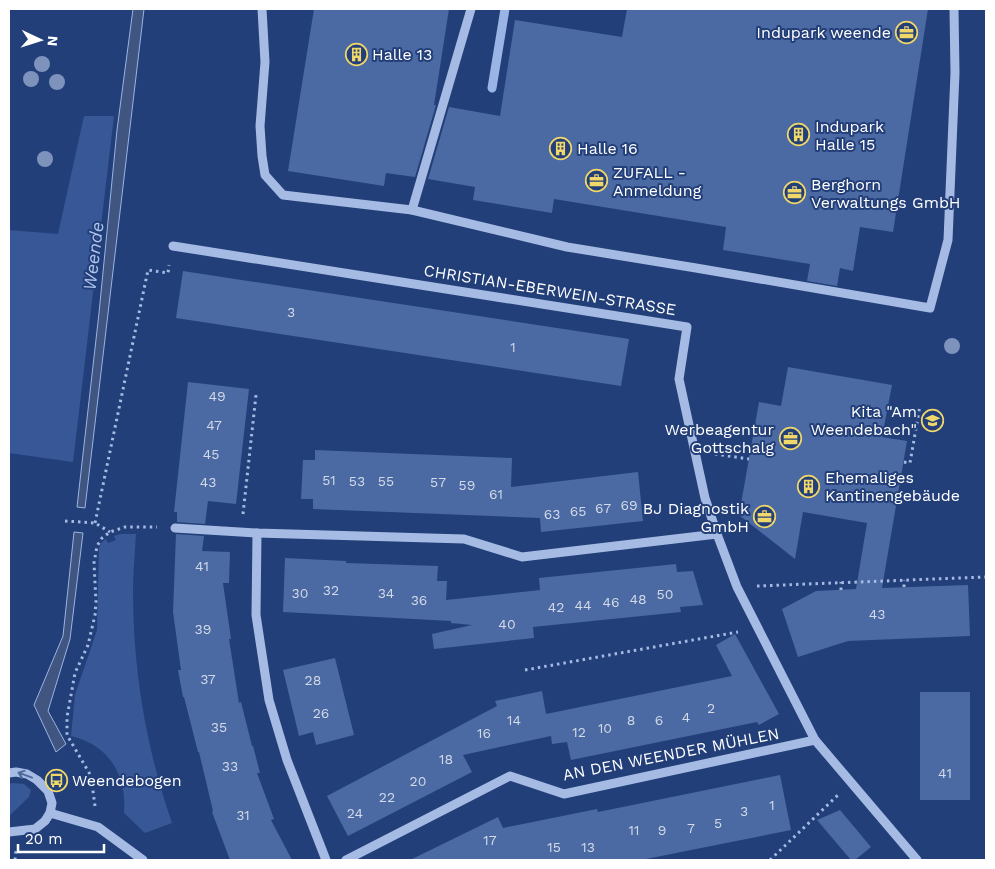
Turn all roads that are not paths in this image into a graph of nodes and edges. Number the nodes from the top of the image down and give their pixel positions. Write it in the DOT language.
graph roads {
  1 [pos="262,9"];
  2 [pos="471,9"];
  3 [pos="954,9"];
  4 [pos="412,210"];
  5 [pos="173,246"];
  6 [pos="175,528"];
  7 [pos="257,533"];
  8 [pos="717,534"];
  9 [pos="815,740"];
  10 [pos="9,774"];
  11 [pos="50,813"];
  12 [pos="9,832"];
  13 [pos="143,860"];
  14 [pos="326,860"];
  15 [pos="346,860"];
  16 [pos="917,860"];
  1 -- 4 [label="street"];
  2 -- 4 [label="street"];
  3 -- 4 [label="street"];
  5 -- 8 [label="street, CHRISTIAN-EBERWEIN-STRASSE"];
  6 -- 7 [label="street"];
  7 -- 8 [label="street"];
  7 -- 14 [label="street"];
  8 -- 9 [label="street, CHRISTIAN-EBERWEIN-STRASSE"];
  9 -- 15 [label="street, AN DEN WEENDER MÜHLEN"];
  9 -- 16 [label="street, CHRISTIAN-EBERWEIN-STRASSE"];
  11 -- 10 [label="street, one-way"];
  11 -- 12 [label="street"];
  11 -- 13 [label="street"];
}
